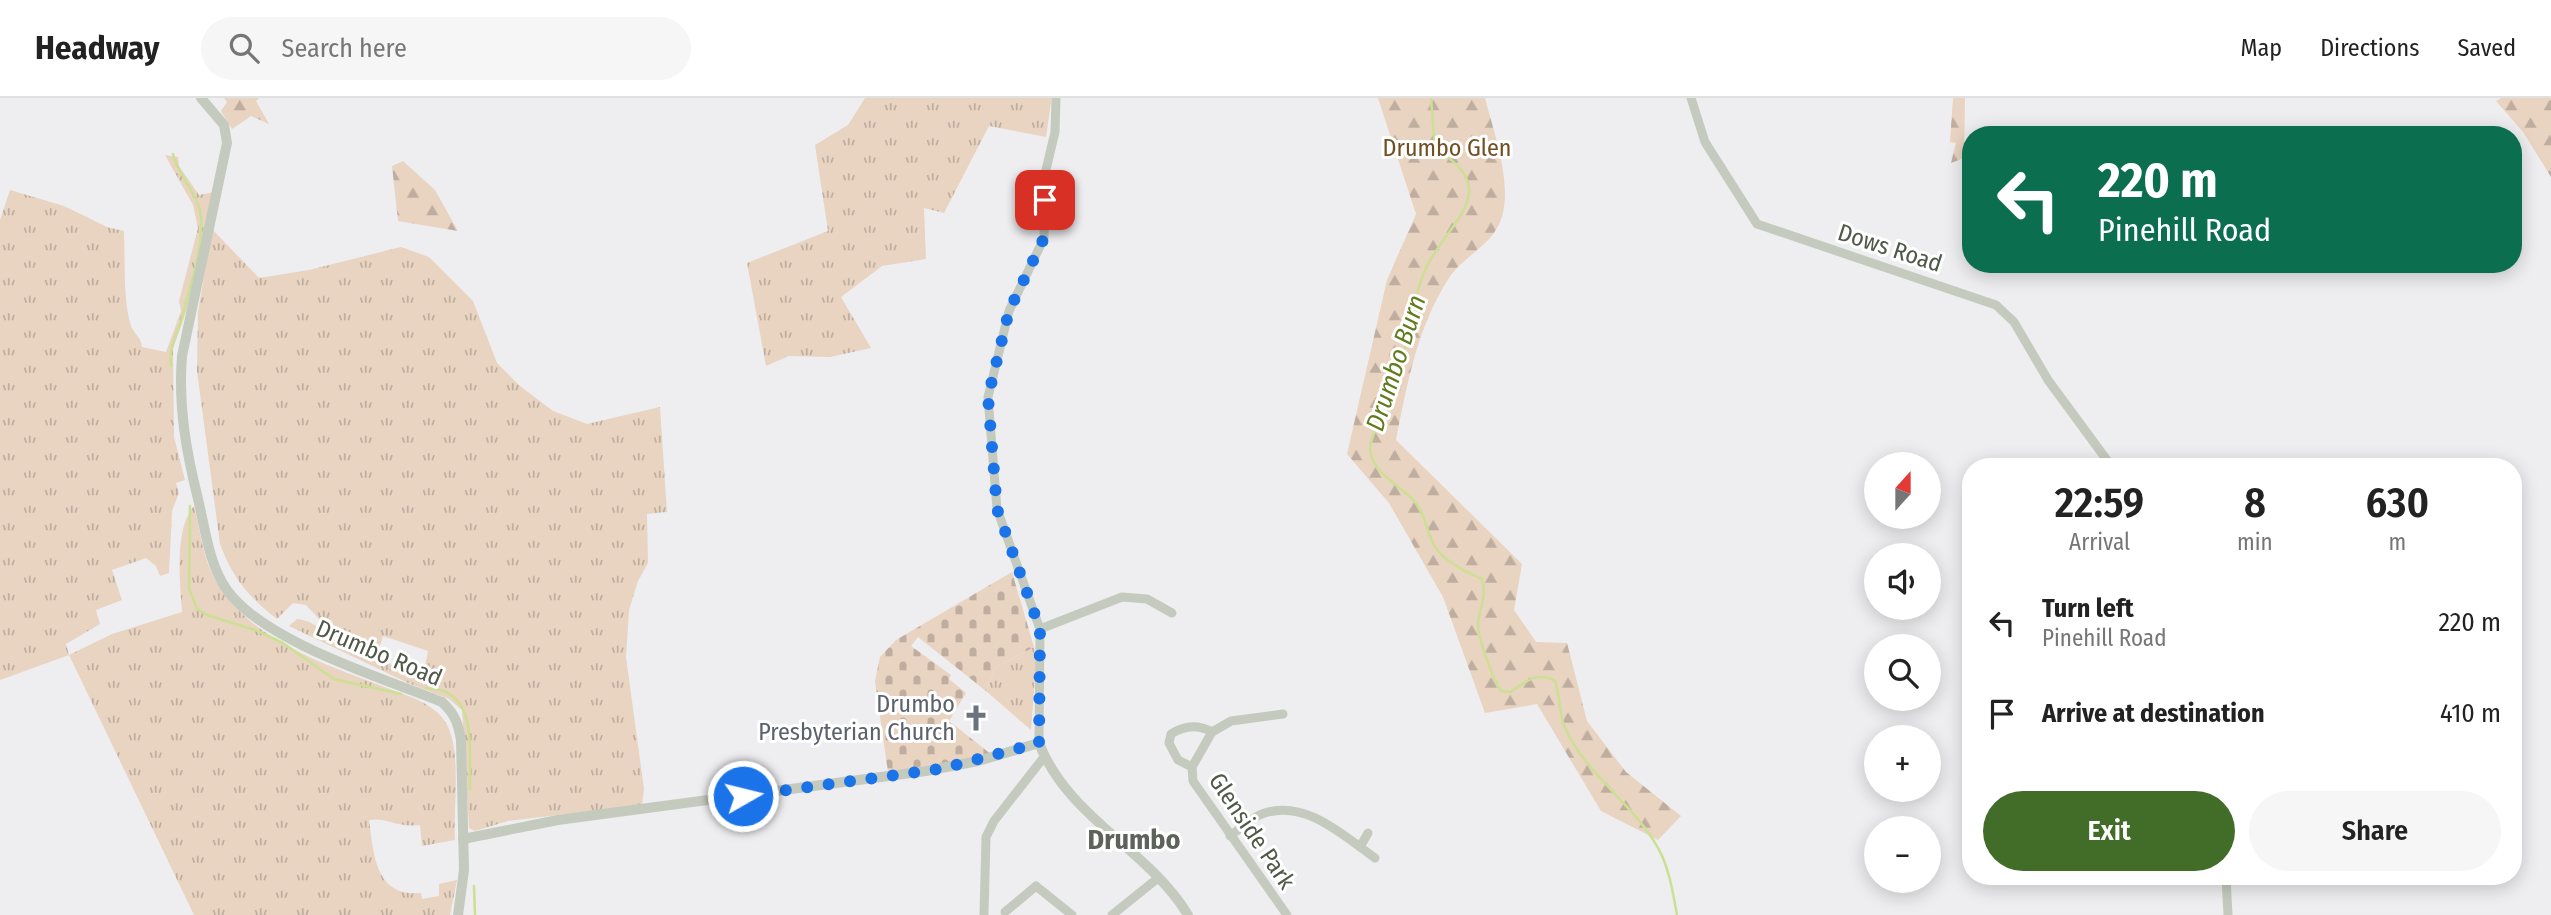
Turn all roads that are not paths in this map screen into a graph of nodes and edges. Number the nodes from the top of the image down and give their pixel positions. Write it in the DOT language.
graph roads {
  1 [pos="201,98"];
  2 [pos="1055,98"];
  3 [pos="1691,98"];
  4 [pos="2105,458"];
  5 [pos="1172,613"];
  6 [pos="1040,629"];
  7 [pos="1283,714"];
  8 [pos="1212,732"];
  9 [pos="1039,743"];
  10 [pos="1044,757"];
  11 [pos="1192,767"];
  12 [pos="1368,833"];
  13 [pos="1230,836"];
  14 [pos="463,839"];
  15 [pos="1360,847"];
  16 [pos="1375,858"];
  17 [pos="1158,878"];
  18 [pos="2226,885"];
  19 [pos="1005,912"];
  20 [pos="458,915"];
  21 [pos="984,915"];
  22 [pos="1072,915"];
  23 [pos="1112,915"];
  24 [pos="1188,915"];
  25 [pos="1287,915"];
  26 [pos="2228,915"];
  1 -- 14 [label="street, Drumbo Road"];
  2 -- 6 [label="street"];
  3 -- 4 [label="street, Dows Road"];
  5 -- 6 [label="street"];
  6 -- 9 [label="street"];
  7 -- 8 [label="street, Glenside Park"];
  8 -- 11 [label="street, Glenside Park"];
  8 -- 11 [label="street, Glenside Park"];
  9 -- 10 [label="street"];
  9 -- 14 [label="street"];
  10 -- 17 [label="street"];
  10 -- 21 [label="street"];
  11 -- 13 [label="street, Glenside Park"];
  12 -- 15 [label="street"];
  13 -- 15 [label="street"];
  13 -- 25 [label="street, Glenside Park"];
  14 -- 20 [label="street"];
  15 -- 16 [label="street"];
  17 -- 23 [label="street"];
  17 -- 24 [label="street"];
  18 -- 26 [label="street"];
  19 -- 22 [label="street"];
}
